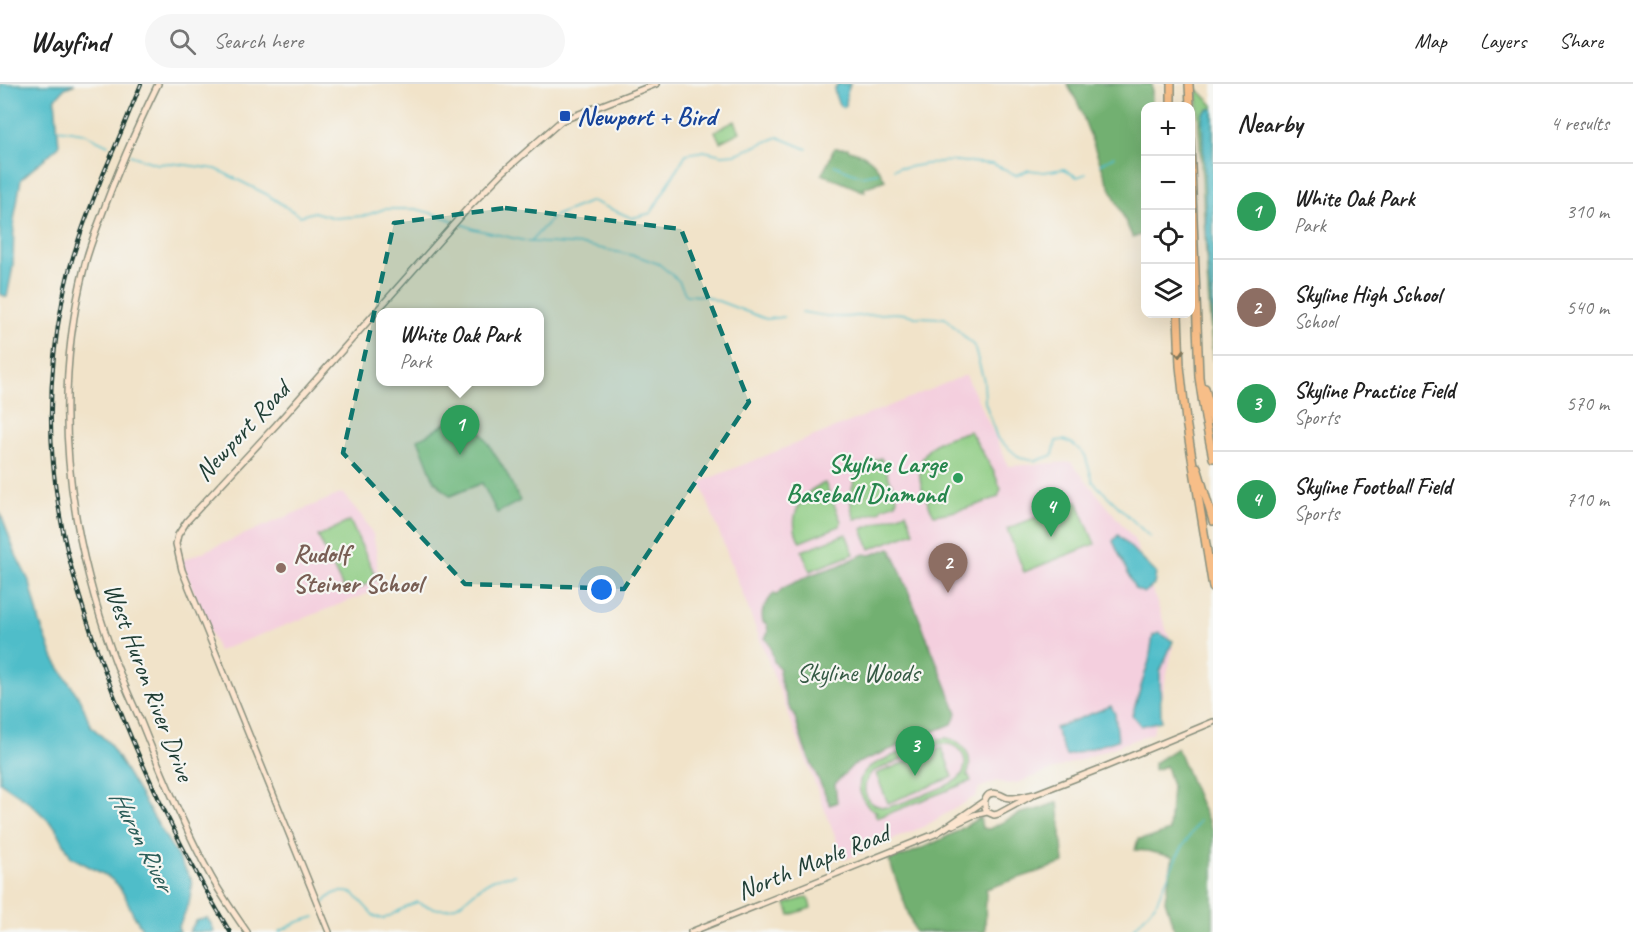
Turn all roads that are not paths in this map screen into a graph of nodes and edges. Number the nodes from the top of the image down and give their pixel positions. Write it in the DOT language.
graph roads {
  1 [pos="158,84"];
  2 [pos="656,84"];
  3 [pos="1171,84"];
  4 [pos="1189,84"];
  5 [pos="1172,102"];
  6 [pos="1190,102"];
  7 [pos="1192,156"];
  8 [pos="380,308"];
  9 [pos="376,312"];
  10 [pos="1178,318"];
  11 [pos="1198,346"];
  12 [pos="1186,421"];
  13 [pos="1213,421"];
  14 [pos="1213,458"];
  15 [pos="1213,521"];
  16 [pos="1213,588"];
  17 [pos="1213,722"];
  18 [pos="1035,794"];
  19 [pos="1004,797"];
  20 [pos="984,801"];
  21 [pos="1005,810"];
  22 [pos="987,812"];
  23 [pos="948,826"];
  24 [pos="247,932"];
  25 [pos="329,932"];
  26 [pos="691,932"];
  1 -- 24 [label="street, West Huron River Drive"];
  2 -- 8 [label="street, Newport Road"];
  3 -- 5 [label="highway"];
  4 -- 6 [label="highway"];
  7 -- 11 [label="highway"];
  9 -- 25 [label="street, Newport Road"];
  10 -- 12 [label="highway, one-way"];
  11 -- 13 [label="highway"];
  11 -- 14 [label="highway"];
  12 -- 15 [label="highway"];
  12 -- 16 [label="highway"];
  17 -- 18 [label="street"];
  18 -- 19 [label="street"];
  18 -- 21 [label="street"];
  19 -- 20 [label="street"];
  19 -- 21 [label="street"];
  20 -- 22 [label="street"];
  20 -- 23 [label="street, North Maple Road"];
  21 -- 22 [label="street"];
  22 -- 23 [label="street, North Maple Road"];
  23 -- 26 [label="street, North Maple Road"];
}
